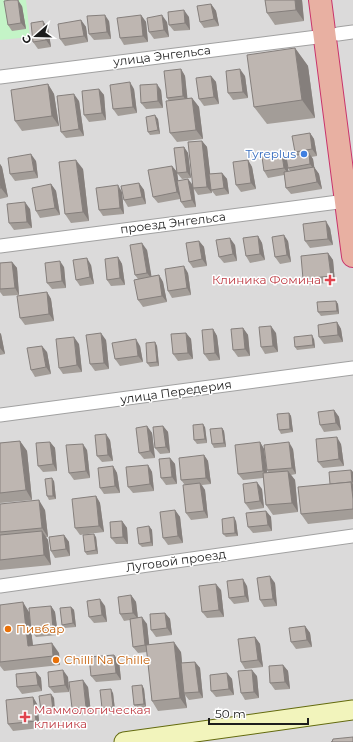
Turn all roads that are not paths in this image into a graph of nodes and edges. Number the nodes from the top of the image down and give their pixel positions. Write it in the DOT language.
graph roads {
  1 [pos="320,0"];
  2 [pos="333,0"];
  3 [pos="339,34"];
  4 [pos="0,77"];
  5 [pos="353,150"];
  6 [pos="346,201"];
  7 [pos="0,246"];
  8 [pos="353,256"];
  9 [pos="353,368"];
  10 [pos="0,415"];
  11 [pos="353,536"];
  12 [pos="0,586"];
  13 [pos="353,710"];
  14 [pos="124,742"];
  1 -- 3 [label="highway"];
  2 -- 3 [label="highway"];
  3 -- 4 [label="street, улица Энгельса"];
  3 -- 5 [label="highway"];
  3 -- 6 [label="highway"];
  6 -- 7 [label="street, проезд Энгельса"];
  6 -- 8 [label="highway"];
  9 -- 10 [label="street, улица Передерия"];
  11 -- 12 [label="street, Луговой проезд"];
  13 -- 14 [label="main road"];
}
